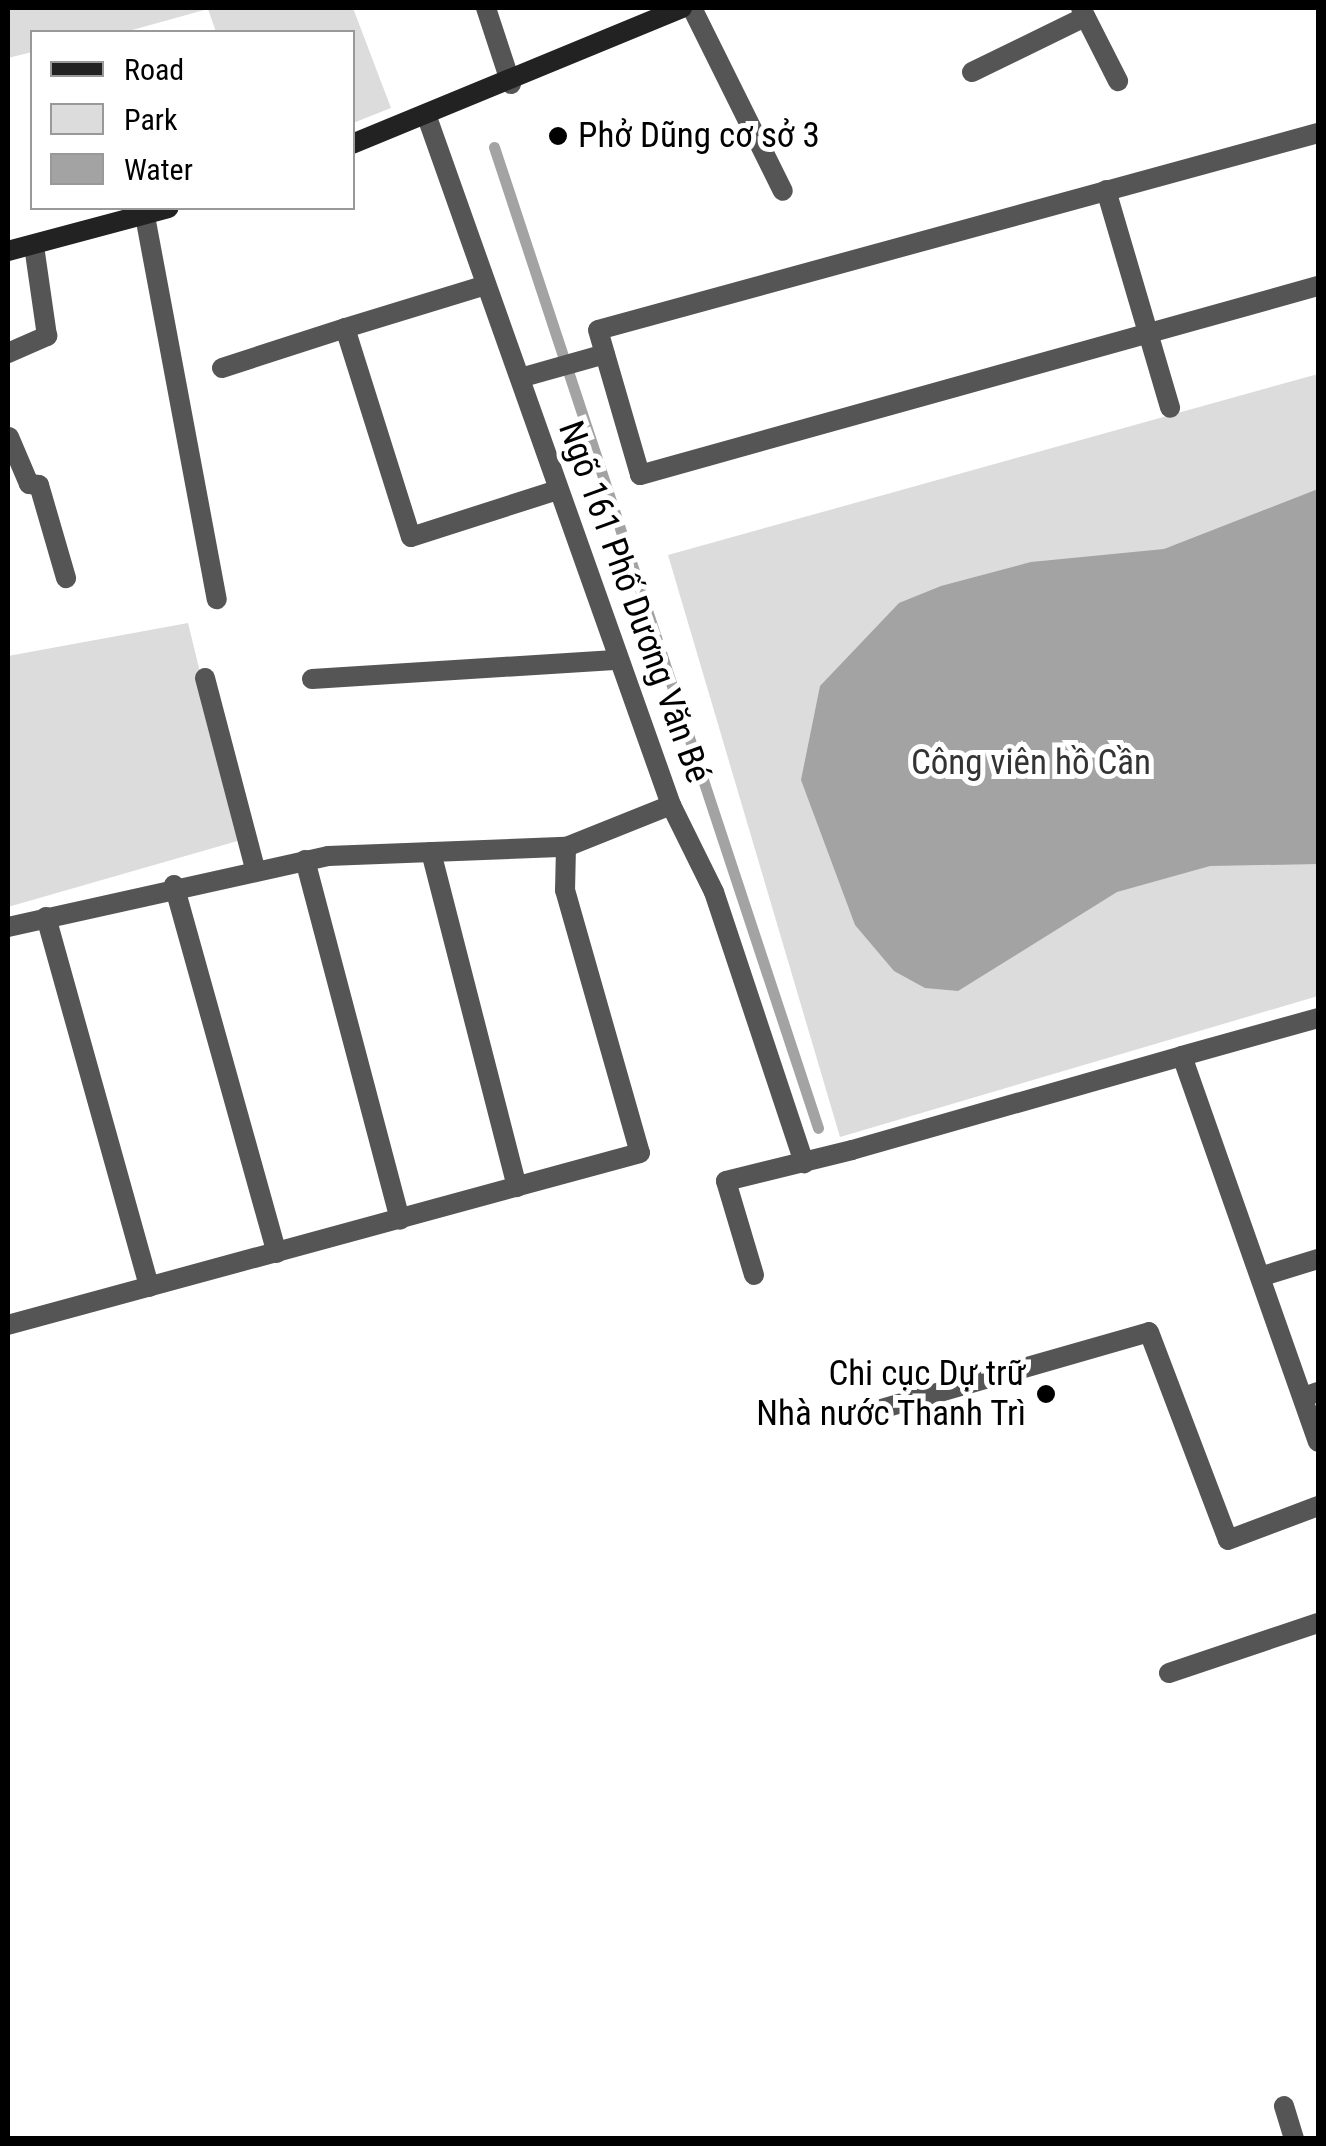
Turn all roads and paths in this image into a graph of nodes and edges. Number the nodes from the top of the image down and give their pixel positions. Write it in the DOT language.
graph roads {
  1 [pos="486,8"];
  2 [pos="682,8"];
  3 [pos="692,8"];
  4 [pos="1083,12"];
  5 [pos="972,72"];
  6 [pos="1118,80"];
  7 [pos="511,84"];
  8 [pos="427,117"];
  9 [pos="1318,133"];
  10 [pos="355,143"];
  11 [pos="1106,190"];
  12 [pos="783,191"];
  13 [pos="162,210"];
  14 [pos="145,216"];
  15 [pos="34,246"];
  16 [pos="8,251"];
  17 [pos="486,284"];
  18 [pos="1318,286"];
  19 [pos="345,328"];
  20 [pos="1148,335"];
  21 [pos="8,353"];
  22 [pos="604,354"];
  23 [pos="222,368"];
  24 [pos="530,376"];
  25 [pos="1170,408"];
  26 [pos="8,436"];
  27 [pos="557,490"];
  28 [pos="66,578"];
  29 [pos="217,599"];
  30 [pos="618,660"];
  31 [pos="205,678"];
  32 [pos="312,679"];
  33 [pos="671,805"];
  34 [pos="566,848"];
  35 [pos="431,852"];
  36 [pos="305,860"];
  37 [pos="256,868"];
  38 [pos="174,885"];
  39 [pos="46,918"];
  40 [pos="8,927"];
  41 [pos="1318,1018"];
  42 [pos="1182,1056"];
  43 [pos="804,1163"];
  44 [pos="517,1188"];
  45 [pos="400,1220"];
  46 [pos="276,1253"];
  47 [pos="1318,1259"];
  48 [pos="754,1274"];
  49 [pos="1263,1276"];
  50 [pos="149,1287"];
  51 [pos="8,1325"];
  52 [pos="1311,1394"];
  53 [pos="867,1413"];
  54 [pos="1318,1442"];
  55 [pos="1318,1506"];
  56 [pos="1318,1622"];
  57 [pos="1169,1673"];
  58 [pos="1284,2106"];
  59 [pos="1294,2138"];
  1 -- 7 [label="street"];
  2 -- 7 [label="street"];
  3 -- 12 [label="street"];
  4 -- 5 [label="street"];
  4 -- 6 [label="street"];
  7 -- 8 [label="street"];
  8 -- 10 [label="street"];
  8 -- 17 [label="street, Ngõ 161 Phố Dương Văn Bé"];
  9 -- 11 [label="street"];
  11 -- 20 [label="street"];
  11 -- 22 [label="street"];
  13 -- 14 [label="street"];
  14 -- 15 [label="street"];
  14 -- 29 [label="street"];
  15 -- 16 [label="street"];
  15 -- 21 [label="street"];
  17 -- 19 [label="street"];
  17 -- 24 [label="street, Ngõ 161 Phố Dương Văn Bé"];
  18 -- 20 [label="street"];
  19 -- 23 [label="street"];
  19 -- 27 [label="street"];
  20 -- 22 [label="street"];
  20 -- 25 [label="street"];
  22 -- 24 [label="street"];
  24 -- 27 [label="street, Ngõ 161 Phố Dương Văn Bé"];
  26 -- 28 [label="street"];
  27 -- 30 [label="street, Ngõ 161 Phố Dương Văn Bé"];
  30 -- 32 [label="street"];
  30 -- 33 [label="street, Ngõ 161 Phố Dương Văn Bé"];
  31 -- 37 [label="street"];
  33 -- 34 [label="street"];
  33 -- 43 [label="street, Ngõ 161 Phố Dương Văn Bé"];
  34 -- 35 [label="street"];
  34 -- 44 [label="street"];
  35 -- 36 [label="street"];
  35 -- 44 [label="street"];
  36 -- 37 [label="street"];
  36 -- 45 [label="street"];
  37 -- 38 [label="street"];
  38 -- 39 [label="street"];
  38 -- 46 [label="street"];
  39 -- 40 [label="street"];
  39 -- 50 [label="street"];
  41 -- 42 [label="street"];
  42 -- 43 [label="street"];
  42 -- 49 [label="street"];
  43 -- 48 [label="street"];
  44 -- 45 [label="street"];
  45 -- 46 [label="street"];
  46 -- 50 [label="street"];
  47 -- 49 [label="street"];
  49 -- 52 [label="street"];
  50 -- 51 [label="street"];
  52 -- 54 [label="street"];
  53 -- 55 [label="street"];
  56 -- 57 [label="street"];
  58 -- 59 [label="street"];
}
